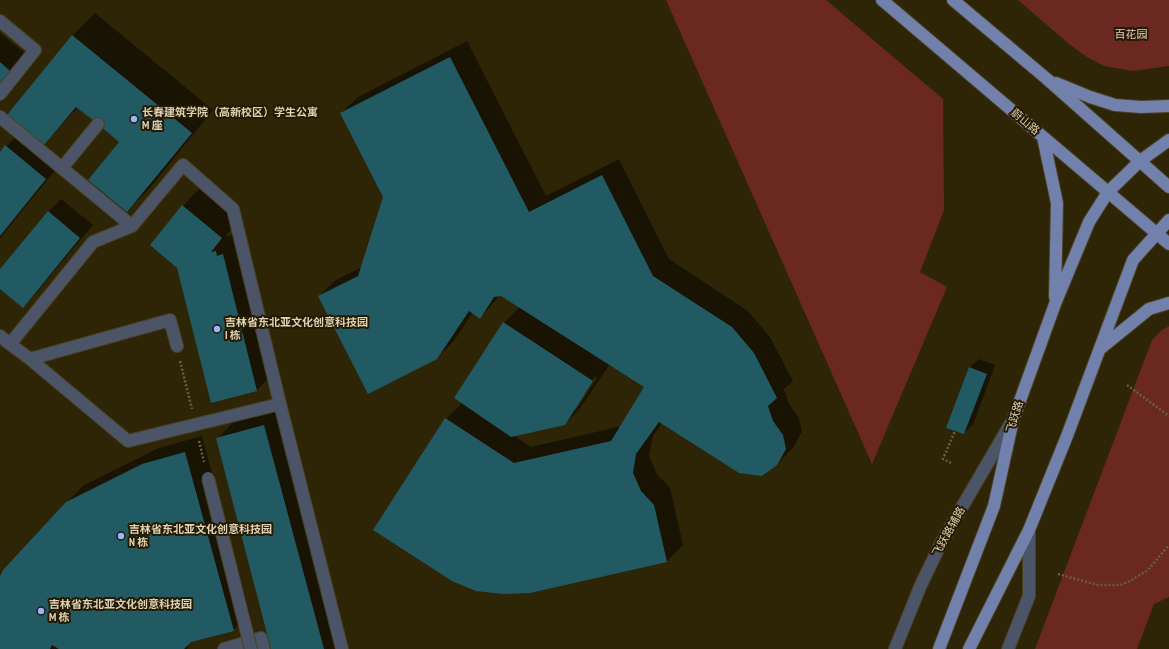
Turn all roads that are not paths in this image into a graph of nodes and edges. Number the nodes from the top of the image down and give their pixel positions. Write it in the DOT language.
graph roads {
  1 [pos="882,0"];
  2 [pos="953,0"];
  3 [pos="0,20"];
  4 [pos="1047,79"];
  5 [pos="0,94"];
  6 [pos="1169,106"];
  7 [pos="0,117"];
  8 [pos="98,124"];
  9 [pos="1043,137"];
  10 [pos="1169,140"];
  11 [pos="1140,161"];
  12 [pos="62,168"];
  13 [pos="1169,187"];
  14 [pos="1108,192"];
  15 [pos="1169,220"];
  16 [pos="132,226"];
  17 [pos="1156,232"];
  18 [pos="1169,244"];
  19 [pos="1169,303"];
  20 [pos="1055,304"];
  21 [pos="0,336"];
  22 [pos="10,344"];
  23 [pos="177,346"];
  24 [pos="1101,348"];
  25 [pos="30,360"];
  26 [pos="280,404"];
  27 [pos="1013,420"];
  28 [pos="208,478"];
  29 [pos="1029,530"];
  30 [pos="224,649"];
  31 [pos="251,649"];
  32 [pos="264,649"];
  33 [pos="342,649"];
  34 [pos="895,649"];
  35 [pos="939,649"];
  36 [pos="969,649"];
  37 [pos="1008,649"];
  1 -- 9 [label="main road, 蔚山路"];
  2 -- 4 [label="main road"];
  3 -- 5 [label="street"];
  4 -- 6 [label="main road"];
  4 -- 11 [label="main road"];
  7 -- 12 [label="street"];
  8 -- 12 [label="street"];
  9 -- 14 [label="main road, 蔚山路"];
  9 -- 20 [label="main road"];
  10 -- 11 [label="main road, 飞跃路"];
  11 -- 13 [label="main road"];
  11 -- 14 [label="main road, 飞跃路"];
  12 -- 16 [label="street"];
  14 -- 17 [label="main road, 蔚山路"];
  14 -- 20 [label="main road, 飞跃路"];
  15 -- 17 [label="main road"];
  16 -- 22 [label="street"];
  16 -- 26 [label="street"];
  17 -- 18 [label="main road, 蔚山路"];
  17 -- 24 [label="main road"];
  19 -- 24 [label="main road"];
  20 -- 27 [label="main road, 飞跃路"];
  21 -- 22 [label="street"];
  22 -- 25 [label="street"];
  23 -- 25 [label="street"];
  24 -- 29 [label="main road"];
  25 -- 26 [label="street"];
  26 -- 33 [label="street"];
  27 -- 34 [label="street, 飞跃路辅路"];
  27 -- 35 [label="main road, 飞跃路"];
  28 -- 31 [label="street, bridge"];
  29 -- 36 [label="main road"];
  29 -- 37 [label="street"];
  30 -- 32 [label="street"];
}
